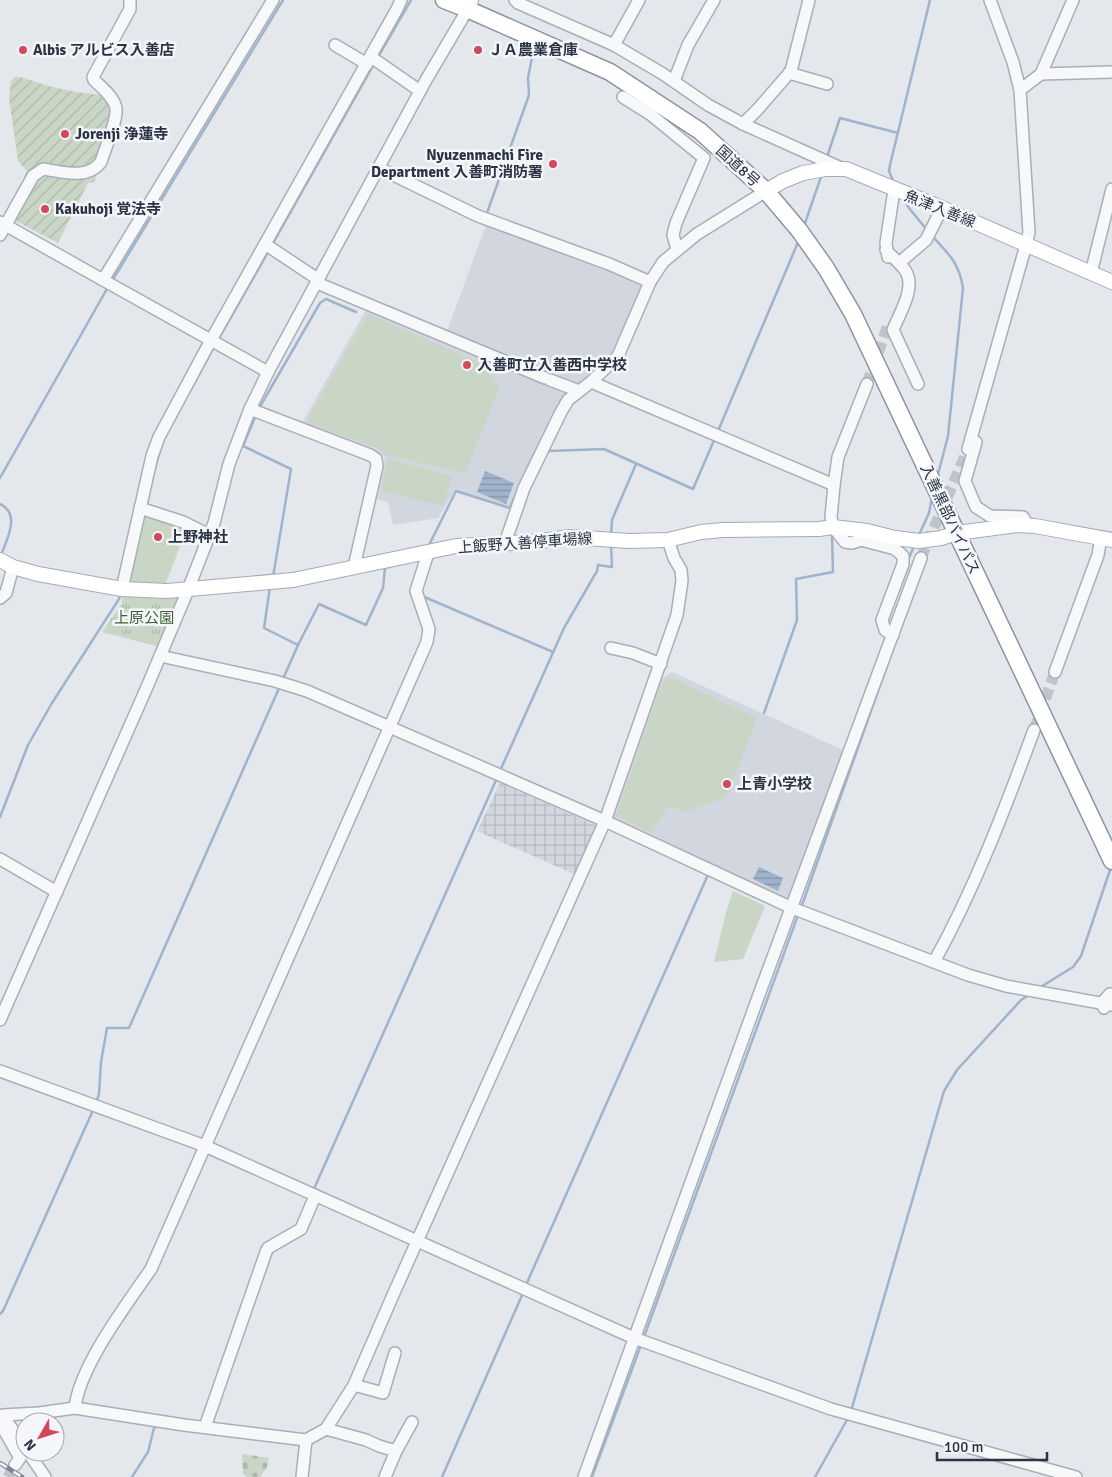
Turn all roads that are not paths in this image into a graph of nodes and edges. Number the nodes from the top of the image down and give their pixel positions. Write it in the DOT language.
graph roads {
  1 [pos="130,0"];
  2 [pos="273,0"];
  3 [pos="401,0"];
  4 [pos="444,0"];
  5 [pos="515,0"];
  6 [pos="639,0"];
  7 [pos="714,0"];
  8 [pos="809,0"];
  9 [pos="990,0"];
  10 [pos="1073,0"];
  11 [pos="469,2"];
  12 [pos="335,44"];
  13 [pos="614,45"];
  14 [pos="369,60"];
  15 [pos="1112,72"];
  16 [pos="789,73"];
  17 [pos="1040,74"];
  18 [pos="674,82"];
  19 [pos="827,84"];
  20 [pos="1020,90"];
  21 [pos="420,92"];
  22 [pos="624,97"];
  23 [pos="743,124"];
  24 [pos="379,168"];
  25 [pos="846,169"];
  26 [pos="1112,189"];
  27 [pos="894,190"];
  28 [pos="766,191"];
  29 [pos="942,208"];
  30 [pos="2,227"];
  31 [pos="1107,228"];
  32 [pos="265,244"];
  33 [pos="1026,245"];
  34 [pos="677,249"];
  35 [pos="886,250"];
  36 [pos="899,263"];
  37 [pos="1091,273"];
  38 [pos="103,280"];
  39 [pos="318,282"];
  40 [pos="650,282"];
  41 [pos="1112,282"];
  42 [pos="889,322"];
  43 [pos="211,340"];
  44 [pos="268,372"];
  45 [pos="591,382"];
  46 [pos="867,384"];
  47 [pos="918,384"];
  48 [pos="579,391"];
  49 [pos="982,396"];
  50 [pos="250,409"];
  51 [pos="968,449"];
  52 [pos="834,485"];
  53 [pos="140,508"];
  54 [pos="1028,526"];
  55 [pos="833,527"];
  56 [pos="957,534"];
  57 [pos="209,535"];
  58 [pos="1107,539"];
  59 [pos="668,540"];
  60 [pos="505,543"];
  61 [pos="428,552"];
  62 [pos="921,558"];
  63 [pos="0,560"];
  64 [pos="14,566"];
  65 [pos="354,567"];
  66 [pos="122,589"];
  67 [pos="188,590"];
  68 [pos="0,598"];
  69 [pos="893,635"];
  70 [pos="611,648"];
  71 [pos="160,656"];
  72 [pos="661,664"];
  73 [pos="1055,672"];
  74 [pos="388,727"];
  75 [pos="1034,730"];
  76 [pos="605,821"];
  77 [pos="0,859"];
  78 [pos="1112,861"];
  79 [pos="57,892"];
  80 [pos="792,908"];
  81 [pos="934,962"];
  82 [pos="1112,994"];
  83 [pos="1107,1004"];
  84 [pos="1112,1011"];
  85 [pos="0,1020"];
  86 [pos="0,1071"];
  87 [pos="204,1146"];
  88 [pos="315,1196"];
  89 [pos="417,1242"];
  90 [pos="634,1338"];
  91 [pos="395,1353"];
  92 [pos="354,1385"];
  93 [pos="75,1408"];
  94 [pos="1,1418"];
  95 [pos="412,1422"];
  96 [pos="205,1427"];
  97 [pos="326,1429"];
  98 [pos="15,1436"];
  99 [pos="306,1440"];
  100 [pos="396,1452"];
  101 [pos="35,1462"];
  102 [pos="15,1465"];
  103 [pos="45,1477"];
  104 [pos="302,1477"];
  105 [pos="385,1477"];
  106 [pos="584,1477"];
  107 [pos="1076,1477"];
  1 -- 30 [label="street"];
  2 -- 38 [label="street"];
  3 -- 14 [label="street"];
  4 -- 11 [label="highway, 国道8号"];
  5 -- 13 [label="street"];
  6 -- 13 [label="street"];
  7 -- 18 [label="street"];
  8 -- 16 [label="street"];
  9 -- 20 [label="street"];
  10 -- 17 [label="street"];
  11 -- 21 [label="street"];
  11 -- 28 [label="highway, 国道8号"];
  12 -- 14 [label="street"];
  13 -- 18 [label="street"];
  14 -- 21 [label="street"];
  14 -- 32 [label="street"];
  15 -- 17 [label="street"];
  16 -- 19 [label="street"];
  16 -- 23 [label="street"];
  17 -- 20 [label="street"];
  18 -- 23 [label="street"];
  20 -- 33 [label="street"];
  21 -- 24 [label="street"];
  22 -- 34 [label="street"];
  23 -- 25 [label="street"];
  24 -- 39 [label="street"];
  24 -- 40 [label="street"];
  25 -- 27 [label="main road, 魚津入善線"];
  25 -- 28 [label="main road, 魚津入善線"];
  26 -- 31 [label="street"];
  27 -- 29 [label="main road, 魚津入善線"];
  27 -- 35 [label="street"];
  28 -- 34 [label="street"];
  28 -- 56 [label="highway, 入善黒部バイパス"];
  29 -- 33 [label="main road, 魚津入善線"];
  29 -- 36 [label="street"];
  30 -- 38 [label="street"];
  31 -- 37 [label="street"];
  32 -- 39 [label="street"];
  32 -- 43 [label="street"];
  33 -- 37 [label="main road, 魚津入善線"];
  33 -- 49 [label="street"];
  34 -- 40 [label="street"];
  35 -- 36 [label="street"];
  35 -- 42 [label="street"];
  36 -- 47 [label="street"];
  37 -- 41 [label="main road, 魚津入善線"];
  38 -- 43 [label="street"];
  39 -- 44 [label="street"];
  39 -- 48 [label="street"];
  40 -- 45 [label="street"];
  43 -- 44 [label="street"];
  43 -- 53 [label="street"];
  44 -- 50 [label="street"];
  45 -- 48 [label="street"];
  45 -- 52 [label="street"];
  46 -- 52 [label="street"];
  48 -- 60 [label="street"];
  49 -- 51 [label="street"];
  49 -- 54 [label="street"];
  50 -- 57 [label="street"];
  50 -- 65 [label="street"];
  52 -- 55 [label="street"];
  53 -- 57 [label="street"];
  53 -- 66 [label="street"];
  54 -- 56 [label="main road, 上飯野入善停車場線"];
  54 -- 58 [label="main road, 上飯野入善停車場線"];
  55 -- 56 [label="main road, 上飯野入善停車場線"];
  55 -- 59 [label="main road, 上飯野入善停車場線"];
  55 -- 69 [label="street"];
  56 -- 78 [label="highway, 入善黒部バイパス"];
  57 -- 67 [label="street"];
  58 -- 73 [label="street"];
  59 -- 60 [label="main road, 上飯野入善停車場線"];
  59 -- 72 [label="street"];
  60 -- 61 [label="main road, 上飯野入善停車場線"];
  61 -- 65 [label="main road, 上飯野入善停車場線"];
  61 -- 74 [label="street"];
  62 -- 69 [label="street"];
  63 -- 64 [label="main road, 上飯野入善停車場線"];
  64 -- 66 [label="main road, 上飯野入善停車場線"];
  64 -- 68 [label="street"];
  65 -- 67 [label="main road, 上飯野入善停車場線"];
  66 -- 67 [label="main road, 上飯野入善停車場線"];
  67 -- 71 [label="street"];
  69 -- 80 [label="street"];
  70 -- 72 [label="street"];
  71 -- 74 [label="street"];
  71 -- 79 [label="street"];
  72 -- 76 [label="street"];
  74 -- 76 [label="street"];
  74 -- 87 [label="street"];
  75 -- 81 [label="street"];
  76 -- 80 [label="street"];
  76 -- 89 [label="street"];
  77 -- 79 [label="street"];
  79 -- 85 [label="street"];
  80 -- 81 [label="street"];
  80 -- 90 [label="street"];
  81 -- 83 [label="street"];
  82 -- 83 [label="street"];
  83 -- 84 [label="street"];
  86 -- 87 [label="street"];
  87 -- 88 [label="street"];
  87 -- 93 [label="street"];
  88 -- 89 [label="street"];
  88 -- 96 [label="street"];
  89 -- 90 [label="street"];
  89 -- 92 [label="street"];
  90 -- 106 [label="street"];
  90 -- 107 [label="street"];
  91 -- 92 [label="street"];
  92 -- 97 [label="street"];
  93 -- 94 [label="street"];
  93 -- 96 [label="street"];
  94 -- 98 [label="street"];
  94 -- 102 [label="street"];
  95 -- 100 [label="street"];
  96 -- 99 [label="street"];
  97 -- 99 [label="street"];
  97 -- 100 [label="street"];
  99 -- 104 [label="street"];
  100 -- 105 [label="street"];
  101 -- 103 [label="street"];
}
